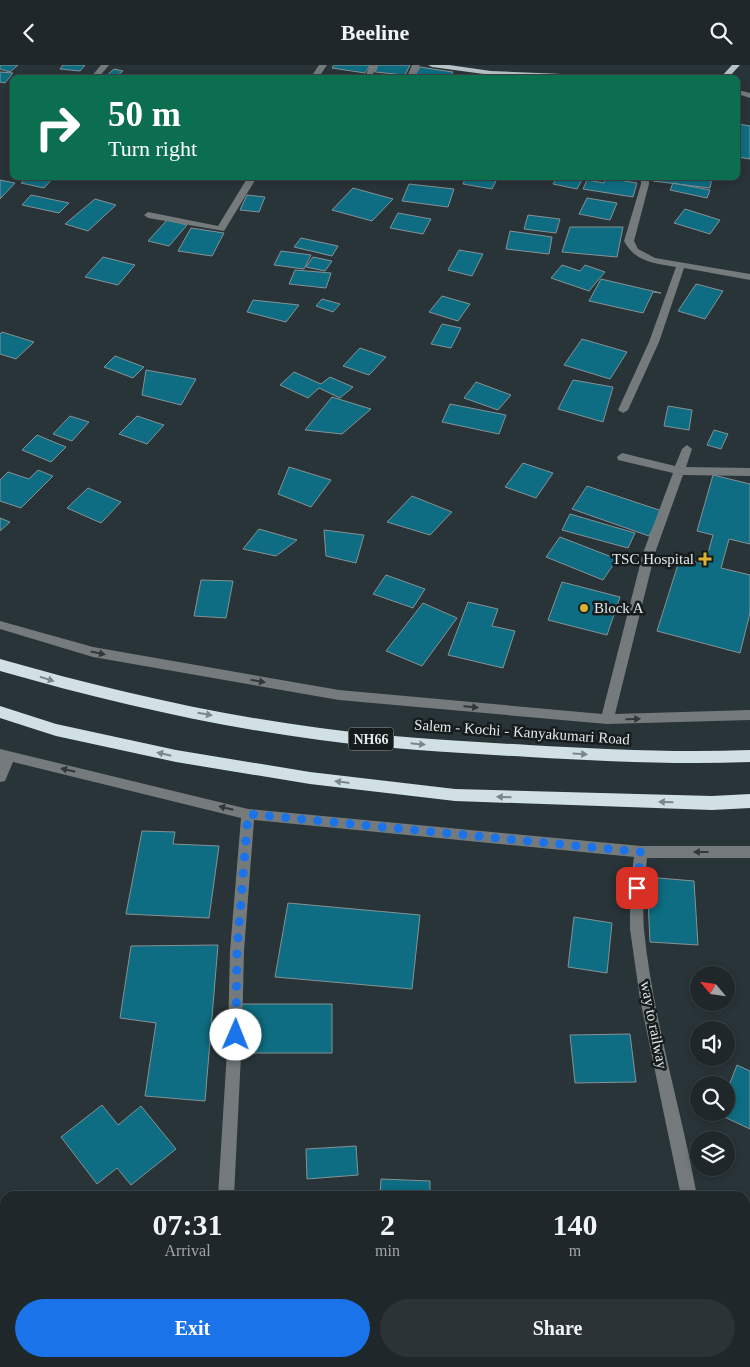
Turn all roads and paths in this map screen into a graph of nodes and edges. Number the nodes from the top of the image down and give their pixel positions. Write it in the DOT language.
graph roads {
  1 [pos="105,65"];
  2 [pos="432,65"];
  3 [pos="736,65"];
  4 [pos="97,75"];
  5 [pos="538,75"];
  6 [pos="727,75"];
  7 [pos="251,180"];
  8 [pos="645,180"];
  9 [pos="148,215"];
  10 [pos="681,265"];
  11 [pos="750,277"];
  12 [pos="623,409"];
  13 [pos="687,449"];
  14 [pos="622,457"];
  15 [pos="679,471"];
  16 [pos="750,473"];
  17 [pos="0,625"];
  18 [pos="0,665"];
  19 [pos="0,712"];
  20 [pos="750,715"];
  21 [pos="607,719"];
  22 [pos="5,755"];
  23 [pos="750,756"];
  24 [pos="0,777"];
  25 [pos="750,801"];
  26 [pos="248,814"];
  27 [pos="641,852"];
  28 [pos="750,852"];
  29 [pos="226,1191"];
  30 [pos="688,1191"];
  1 -- 4 [label="street"];
  2 -- 5 [label="main road"];
  3 -- 6 [label="main road"];
  7 -- 9 [label="street"];
  8 -- 10 [label="street"];
  10 -- 11 [label="street"];
  10 -- 12 [label="street"];
  13 -- 15 [label="street"];
  14 -- 15 [label="street"];
  15 -- 16 [label="street"];
  15 -- 21 [label="street"];
  17 -- 21 [label="street, one-way"];
  18 -- 23 [label="highway, Salem - Kochi - Kanyakumari Road / NH66, one-way"];
  25 -- 19 [label="highway, one-way"];
  21 -- 20 [label="street, one-way"];
  22 -- 24 [label="street"];
  26 -- 22 [label="street, one-way"];
  26 -- 27 [label="street"];
  26 -- 29 [label="street"];
  28 -- 27 [label="street, one-way"];
  27 -- 30 [label="street, way to railway"];
}
